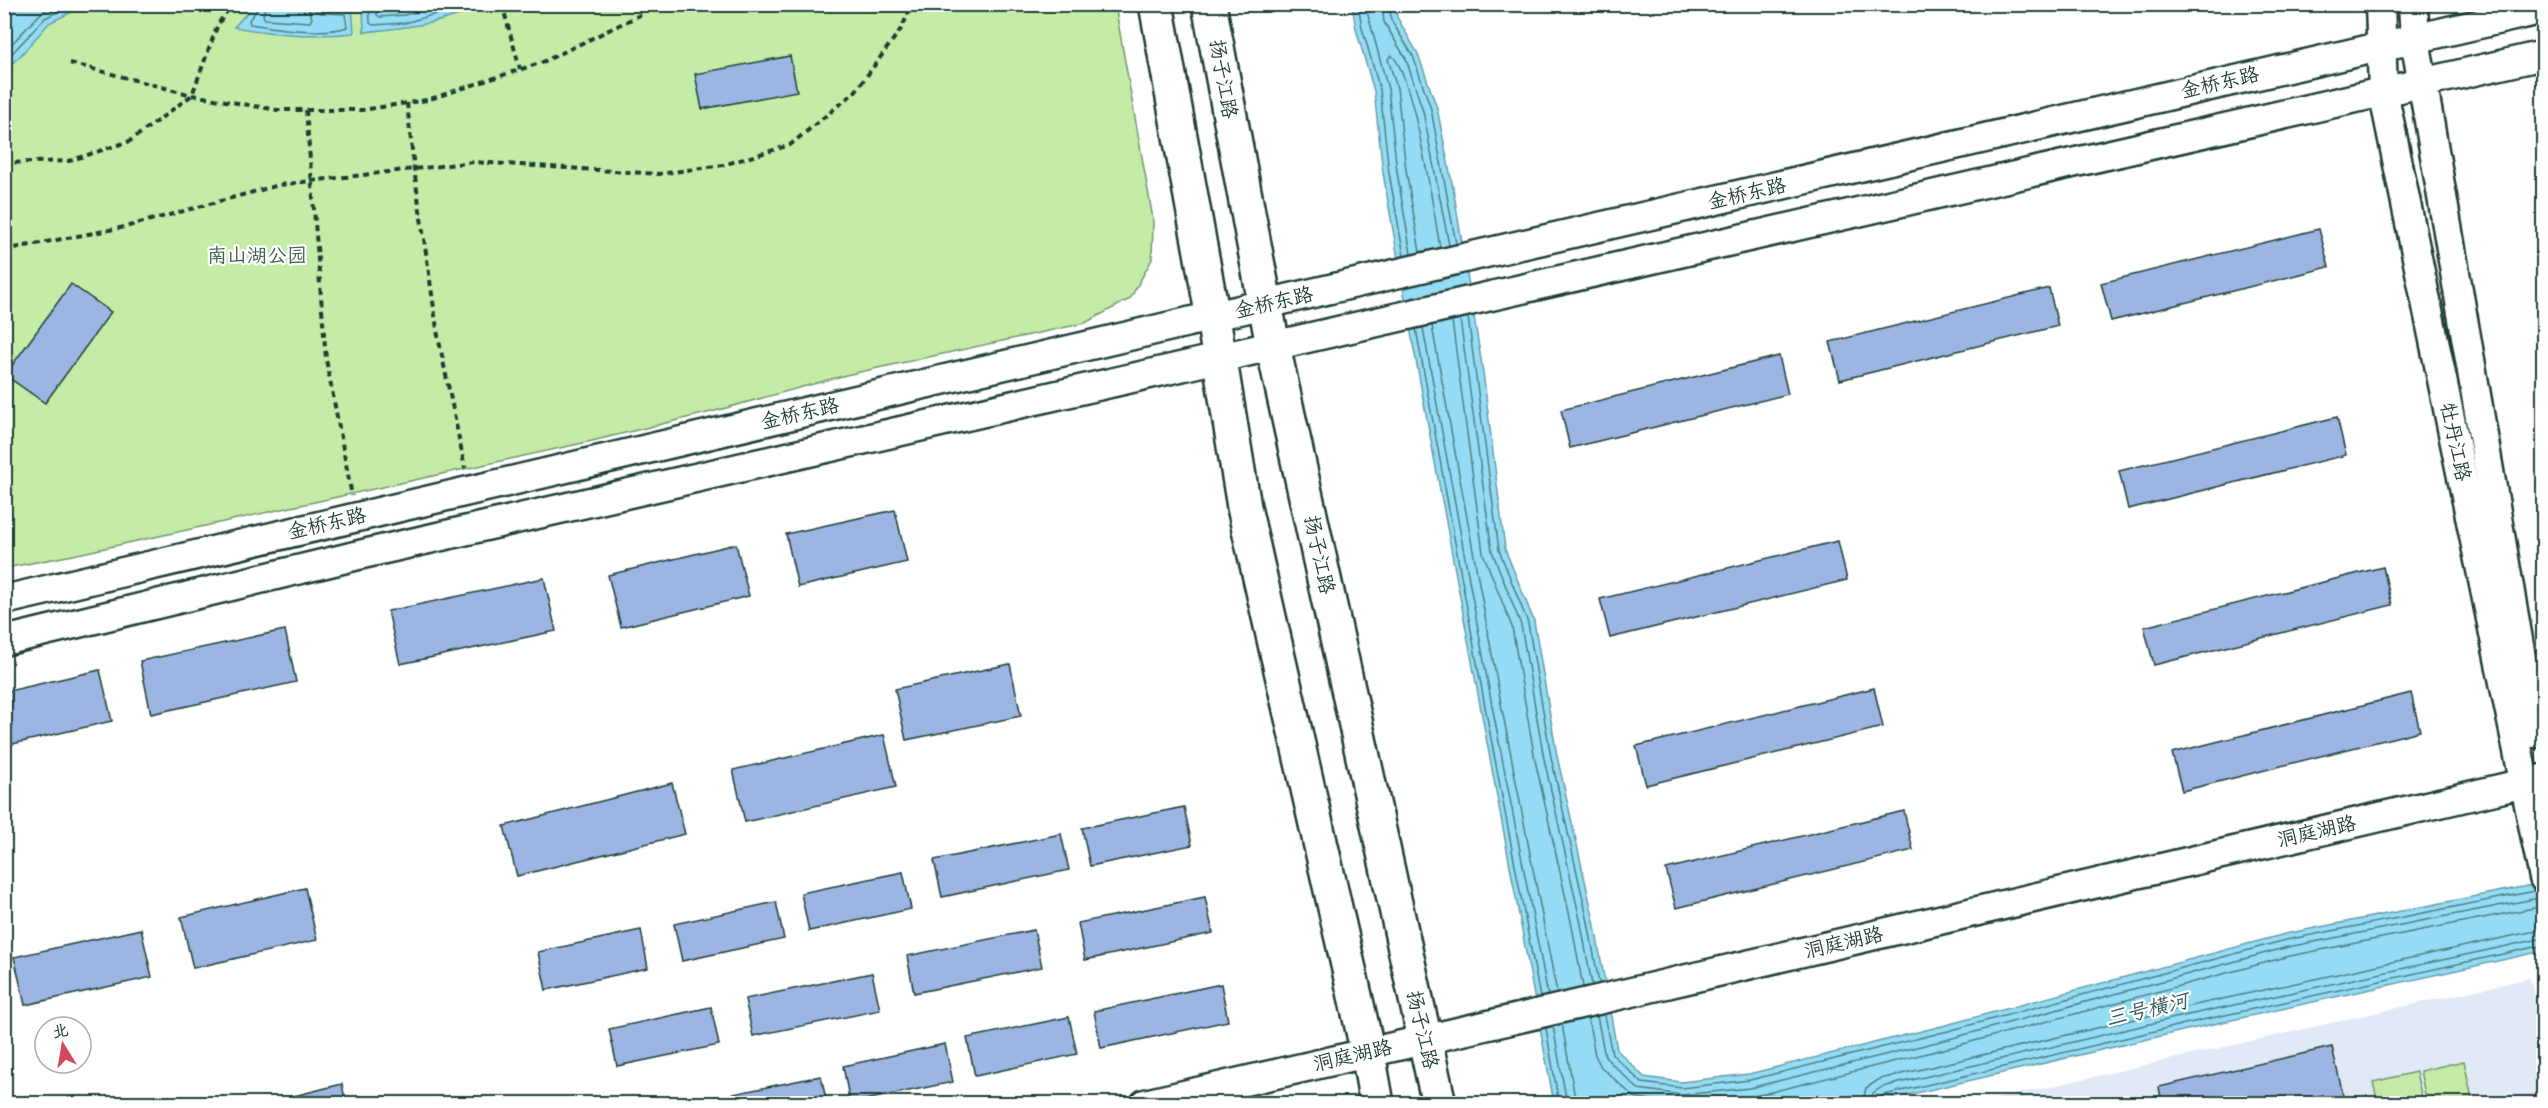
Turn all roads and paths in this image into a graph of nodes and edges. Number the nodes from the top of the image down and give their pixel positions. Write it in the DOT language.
graph roads {
  1 [pos="232,4"];
  2 [pos="502,4"];
  3 [pos="914,4"];
  4 [pos="1156,4"];
  5 [pos="1209,4"];
  6 [pos="2380,4"];
  7 [pos="2413,4"];
  8 [pos="2544,9"];
  9 [pos="642,14"];
  10 [pos="2415,39"];
  11 [pos="2381,46"];
  12 [pos="2544,55"];
  13 [pos="70,63"];
  14 [pos="520,69"];
  15 [pos="2423,83"];
  16 [pos="2383,91"];
  17 [pos="192,95"];
  18 [pos="406,103"];
  19 [pos="306,110"];
  20 [pos="4,163"];
  21 [pos="414,169"];
  22 [pos="311,181"];
  23 [pos="4,250"];
  24 [pos="1265,304"];
  25 [pos="1213,318"];
  26 [pos="1273,346"];
  27 [pos="1220,358"];
  28 [pos="466,471"];
  29 [pos="352,496"];
  30 [pos="4,600"];
  31 [pos="4,641"];
  32 [pos="2537,783"];
  33 [pos="2543,876"];
  34 [pos="1424,1040"];
  35 [pos="1368,1053"];
  36 [pos="1145,1104"];
  37 [pos="1377,1104"];
  38 [pos="1439,1104"];
  1 -- 17 [label="path"];
  2 -- 14 [label="path"];
  3 -- 21 [label="path"];
  4 -- 25 [label="main road"];
  5 -- 24 [label="main road, 扬子江路"];
  6 -- 11 [label="street, 牡丹江路"];
  7 -- 10 [label="street, 牡丹江路"];
  8 -- 10 [label="street, 金桥东路"];
  9 -- 14 [label="path"];
  10 -- 11 [label="street, 金桥东路"];
  10 -- 15 [label="street, 牡丹江路"];
  11 -- 16 [label="street, 牡丹江路"];
  11 -- 24 [label="street, 金桥东路"];
  12 -- 15 [label="street, 金桥东路"];
  13 -- 17 [label="path"];
  14 -- 18 [label="path"];
  15 -- 16 [label="street, 金桥东路"];
  15 -- 32 [label="street, 牡丹江路"];
  16 -- 26 [label="street, 金桥东路"];
  16 -- 32 [label="street, 牡丹江路"];
  17 -- 19 [label="path"];
  17 -- 20 [label="path"];
  18 -- 19 [label="path"];
  18 -- 21 [label="path"];
  19 -- 22 [label="path"];
  21 -- 22 [label="path"];
  21 -- 28 [label="path"];
  22 -- 23 [label="path"];
  22 -- 29 [label="path"];
  24 -- 25 [label="street, 金桥东路"];
  24 -- 26 [label="main road, 扬子江路"];
  25 -- 27 [label="main road"];
  25 -- 30 [label="street, 金桥东路"];
  26 -- 27 [label="street, 金桥东路"];
  26 -- 34 [label="main road, 扬子江路"];
  27 -- 31 [label="street, 金桥东路"];
  27 -- 35 [label="main road"];
  32 -- 33 [label="street, 牡丹江路"];
  32 -- 34 [label="street, 洞庭湖路"];
  34 -- 35 [label="street, 洞庭湖路"];
  34 -- 38 [label="main road, 扬子江路"];
  35 -- 36 [label="street, 洞庭湖路"];
  35 -- 37 [label="main road"];
}
